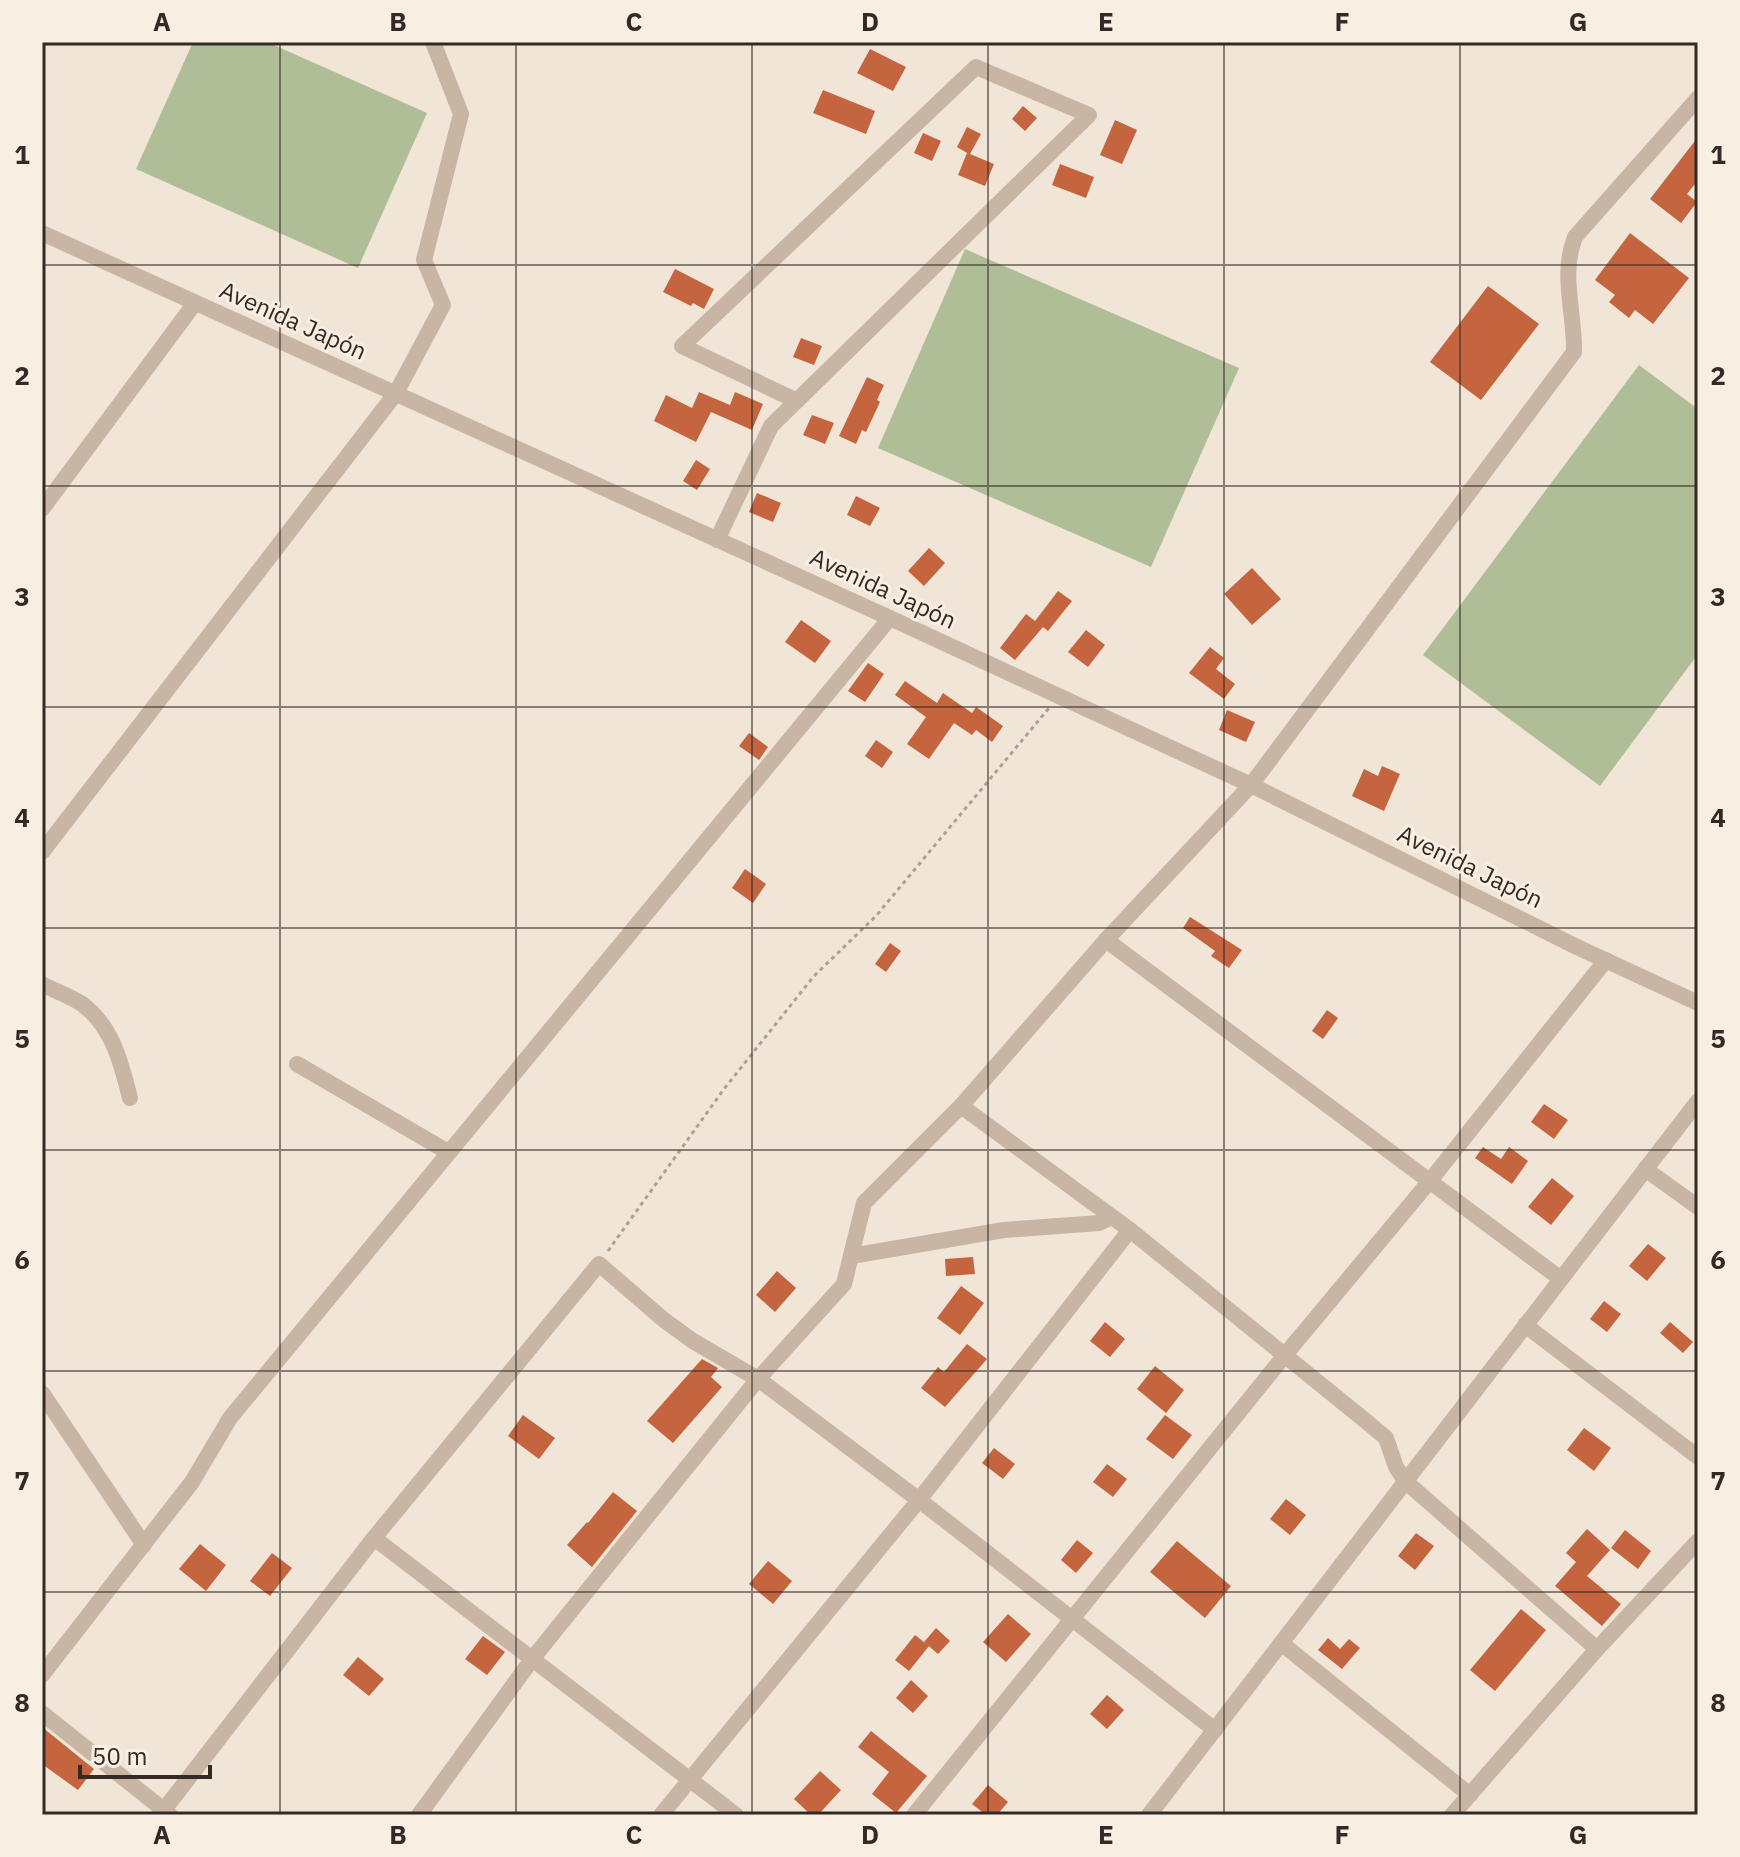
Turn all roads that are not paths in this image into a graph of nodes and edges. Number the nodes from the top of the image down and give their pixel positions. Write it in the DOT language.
graph roads {
  1 [pos="433,42"];
  2 [pos="1698,98"];
  3 [pos="42,233"];
  4 [pos="195,303"];
  5 [pos="396,393"];
  6 [pos="797,401"];
  7 [pos="42,509"];
  8 [pos="717,540"];
  9 [pos="890,618"];
  10 [pos="1251,785"];
  11 [pos="42,852"];
  12 [pos="1106,940"];
  13 [pos="1606,960"];
  14 [pos="42,984"];
  15 [pos="1698,1003"];
  16 [pos="297,1064"];
  17 [pos="130,1098"];
  18 [pos="1698,1101"];
  19 [pos="961,1106"];
  20 [pos="448,1152"];
  21 [pos="1645,1169"];
  22 [pos="1429,1182"];
  23 [pos="1698,1207"];
  24 [pos="1112,1217"];
  25 [pos="1130,1230"];
  26 [pos="851,1256"];
  27 [pos="1561,1279"];
  28 [pos="1525,1325"];
  29 [pos="1285,1355"];
  30 [pos="758,1379"];
  31 [pos="42,1393"];
  32 [pos="1698,1457"];
  33 [pos="1405,1481"];
  34 [pos="919,1500"];
  35 [pos="374,1538"];
  36 [pos="1698,1541"];
  37 [pos="144,1545"];
  38 [pos="1071,1620"];
  39 [pos="1281,1643"];
  40 [pos="1597,1649"];
  41 [pos="533,1658"];
  42 [pos="42,1675"];
  43 [pos="42,1713"];
  44 [pos="1215,1730"];
  45 [pos="689,1778"];
  46 [pos="1470,1795"];
  47 [pos="165,1813"];
  48 [pos="1154,1813"];
  49 [pos="419,1815"];
  50 [pos="661,1815"];
  51 [pos="736,1815"];
  52 [pos="914,1815"];
  53 [pos="1452,1815"];
  1 -- 5 [label="street"];
  2 -- 10 [label="street"];
  3 -- 4 [label="street, Avenida Japón"];
  4 -- 5 [label="street, Avenida Japón"];
  4 -- 7 [label="street"];
  5 -- 8 [label="street, Avenida Japón"];
  5 -- 11 [label="street"];
  6 -- 6 [label="street"];
  6 -- 8 [label="street"];
  8 -- 9 [label="street, Avenida Japón"];
  9 -- 10 [label="street, Avenida Japón"];
  9 -- 20 [label="street"];
  10 -- 12 [label="street"];
  10 -- 13 [label="street, Avenida Japón"];
  12 -- 19 [label="street"];
  12 -- 22 [label="street"];
  13 -- 15 [label="street, Avenida Japón"];
  13 -- 22 [label="street"];
  14 -- 17 [label="street"];
  16 -- 20 [label="street"];
  18 -- 21 [label="street"];
  19 -- 24 [label="street"];
  19 -- 26 [label="street"];
  20 -- 37 [label="street"];
  21 -- 23 [label="street"];
  21 -- 27 [label="street"];
  22 -- 27 [label="street"];
  22 -- 29 [label="street"];
  24 -- 25 [label="street"];
  24 -- 26 [label="street"];
  25 -- 29 [label="street"];
  25 -- 34 [label="street"];
  26 -- 30 [label="street"];
  27 -- 28 [label="street"];
  28 -- 32 [label="street"];
  28 -- 33 [label="street"];
  29 -- 33 [label="street"];
  29 -- 38 [label="street"];
  30 -- 34 [label="street"];
  30 -- 35 [label="street"];
  30 -- 41 [label="street"];
  31 -- 37 [label="street"];
  33 -- 39 [label="street"];
  33 -- 40 [label="street"];
  34 -- 38 [label="street"];
  34 -- 45 [label="street"];
  35 -- 41 [label="street"];
  35 -- 47 [label="street"];
  36 -- 40 [label="street"];
  37 -- 42 [label="street"];
  38 -- 44 [label="street"];
  38 -- 52 [label="street"];
  39 -- 44 [label="street"];
  39 -- 46 [label="street"];
  40 -- 46 [label="street"];
  41 -- 45 [label="street"];
  41 -- 49 [label="street"];
  43 -- 47 [label="street"];
  44 -- 48 [label="street"];
  45 -- 50 [label="street"];
  45 -- 51 [label="street"];
  46 -- 53 [label="street"];
}
